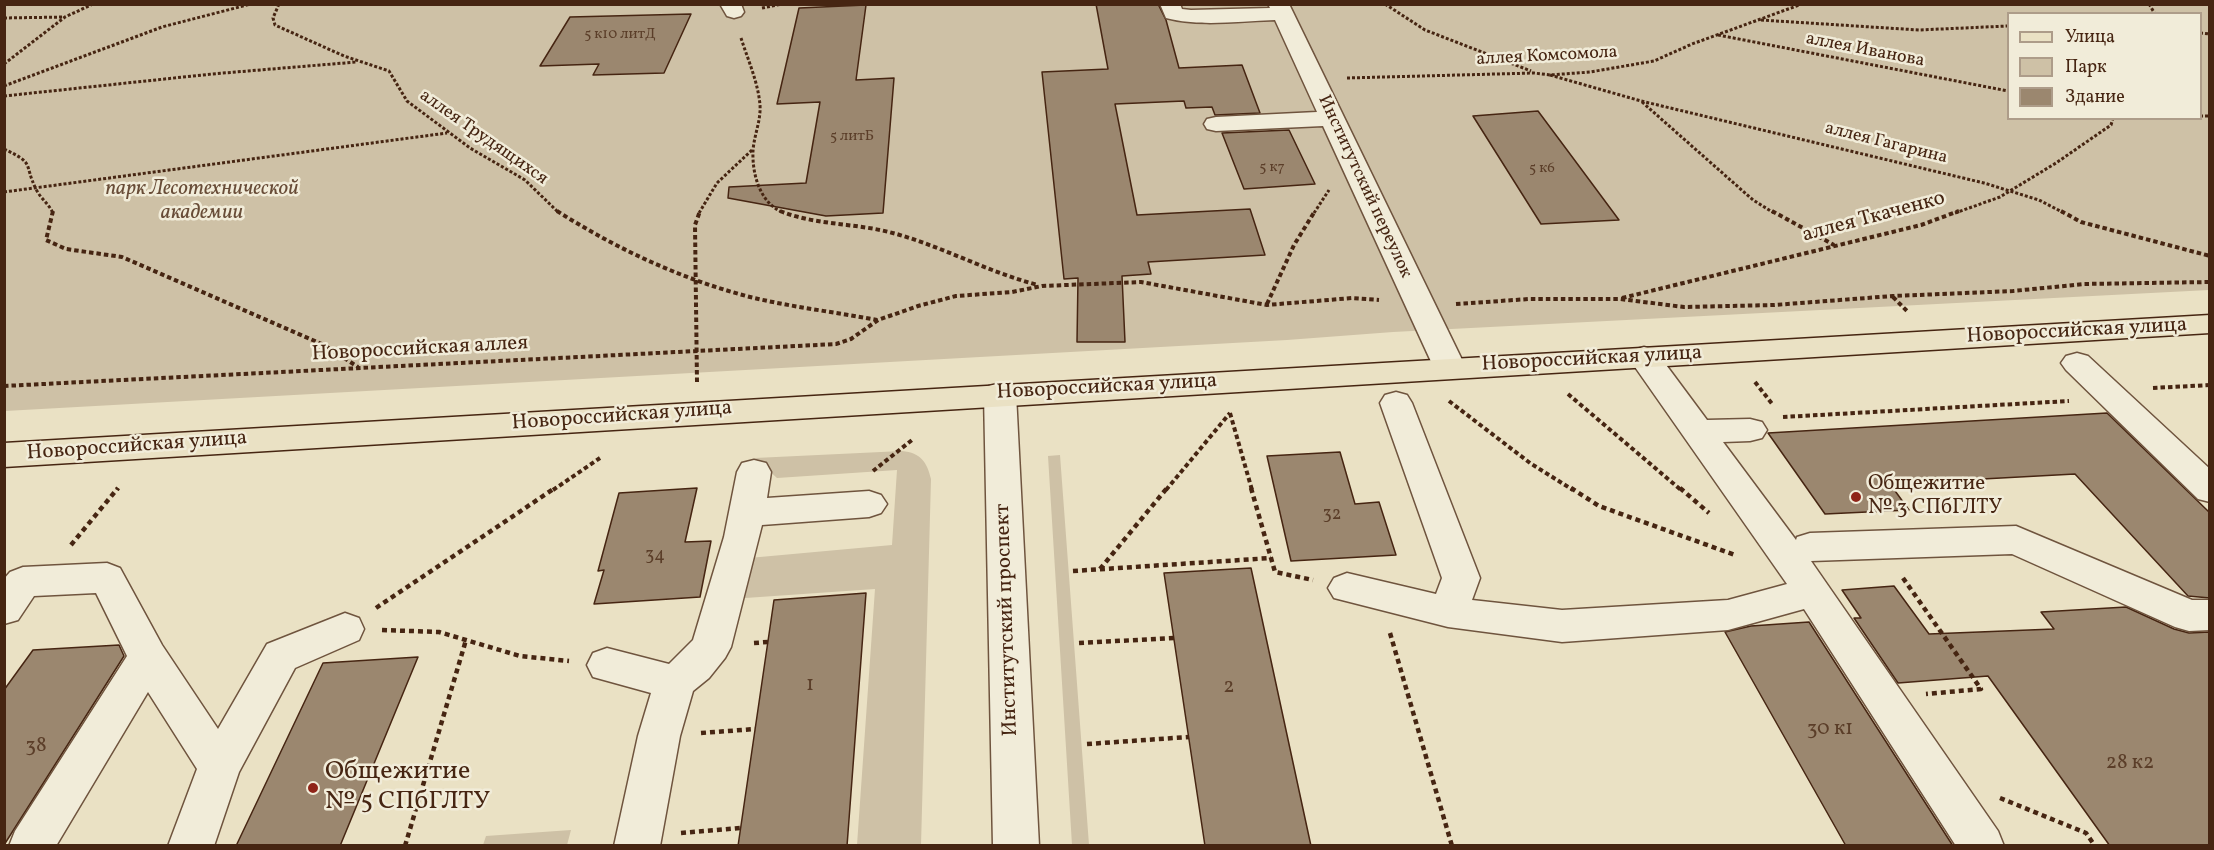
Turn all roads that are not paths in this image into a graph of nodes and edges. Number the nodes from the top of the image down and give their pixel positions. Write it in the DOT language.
graph roads {
  1 [pos="1170,4"];
  2 [pos="1281,9"];
  3 [pos="1332,118"];
  4 [pos="1216,124"];
  5 [pos="2208,326"];
  6 [pos="1644,357"];
  7 [pos="2077,363"];
  8 [pos="1450,368"];
  9 [pos="1000,394"];
  10 [pos="1396,403"];
  11 [pos="1750,430"];
  12 [pos="1697,432"];
  13 [pos="4,455"];
  14 [pos="754,472"];
  15 [pos="2210,490"];
  16 [pos="869,504"];
  17 [pos="746,513"];
  18 [pos="1810,547"];
  19 [pos="1363,592"];
  20 [pos="1812,592"];
  21 [pos="4,609"];
  22 [pos="1448,612"];
  23 [pos="2210,615"];
  24 [pos="345,629"];
  25 [pos="148,657"];
  26 [pos="607,664"];
  27 [pos="675,682"];
  28 [pos="219,767"];
  29 [pos="638,841"];
  30 [pos="31,846"];
  31 [pos="191,846"];
  32 [pos="1016,846"];
  33 [pos="1982,846"];
  1 -- 2 [label="street"];
  2 -- 3 [label="street, Институтский переулок"];
  3 -- 4 [label="street"];
  3 -- 8 [label="street, Институтский переулок"];
  5 -- 6 [label="main road, Новороссийская улица"];
  6 -- 8 [label="main road, Новороссийская улица"];
  6 -- 12 [label="street"];
  7 -- 15 [label="street"];
  8 -- 9 [label="main road, Новороссийская улица"];
  9 -- 13 [label="main road, Новороссийская улица"];
  9 -- 32 [label="street, Институтский проспект"];
  10 -- 22 [label="street"];
  11 -- 12 [label="street"];
  12 -- 20 [label="street"];
  14 -- 17 [label="street"];
  16 -- 17 [label="street"];
  17 -- 27 [label="street"];
  18 -- 23 [label="street"];
  19 -- 22 [label="street"];
  20 -- 22 [label="street"];
  20 -- 33 [label="street"];
  21 -- 25 [label="street"];
  24 -- 28 [label="street"];
  25 -- 28 [label="street"];
  25 -- 30 [label="street"];
  26 -- 27 [label="street"];
  27 -- 29 [label="street"];
  28 -- 31 [label="street"];
}
